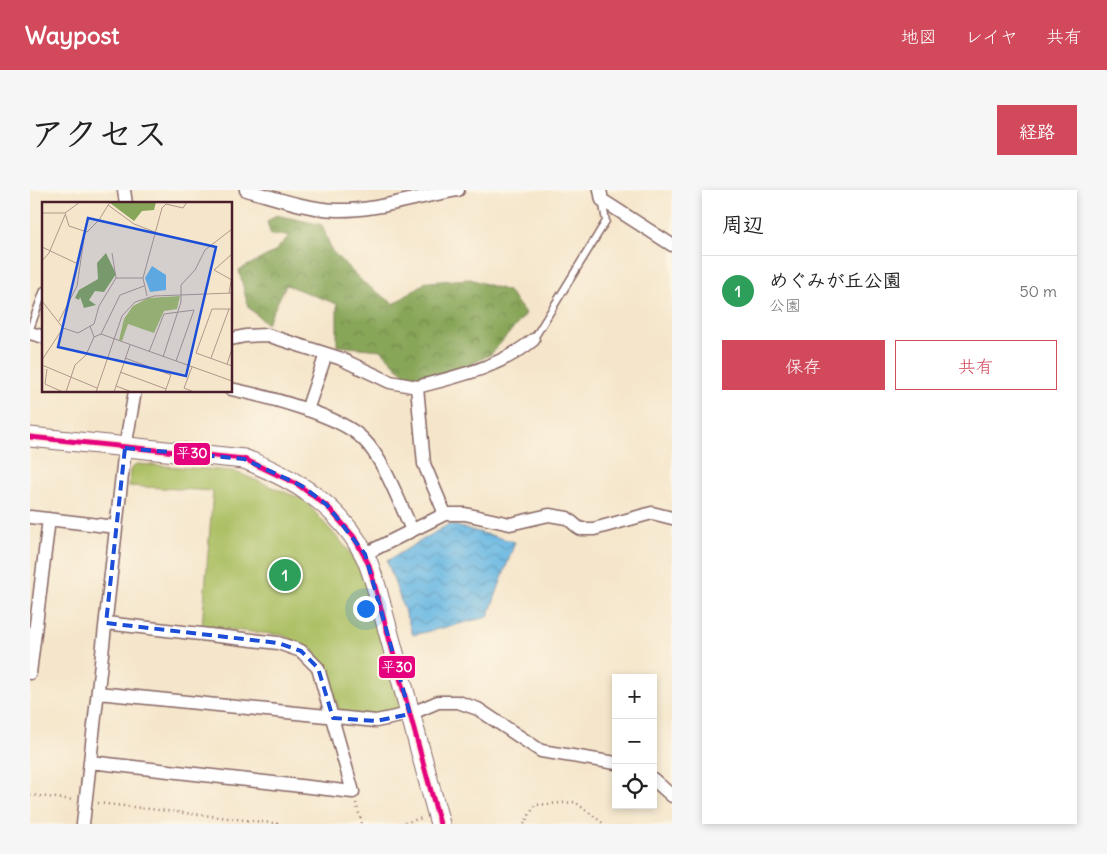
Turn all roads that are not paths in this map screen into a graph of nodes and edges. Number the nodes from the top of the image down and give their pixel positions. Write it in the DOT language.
graph roads {
  1 [pos="246,190"];
  2 [pos="458,190"];
  3 [pos="440,191"];
  4 [pos="601,195"];
  5 [pos="672,245"];
  6 [pos="42,296"];
  7 [pos="30,331"];
  8 [pos="42,336"];
  9 [pos="232,339"];
  10 [pos="532,340"];
  11 [pos="326,354"];
  12 [pos="417,387"];
  13 [pos="232,389"];
  14 [pos="136,392"];
  15 [pos="307,410"];
  16 [pos="30,437"];
  17 [pos="125,448"];
  18 [pos="445,514"];
  19 [pos="30,517"];
  20 [pos="672,518"];
  21 [pos="49,519"];
  22 [pos="116,527"];
  23 [pos="412,530"];
  24 [pos="365,554"];
  25 [pos="106,623"];
  26 [pos="30,673"];
  27 [pos="98,693"];
  28 [pos="410,714"];
  29 [pos="333,718"];
  30 [pos="90,762"];
  31 [pos="612,762"];
  32 [pos="657,783"];
  33 [pos="672,796"];
  34 [pos="433,820"];
  35 [pos="83,824"];
  1 -- 3 [label="street"];
  2 -- 3 [label="street"];
  4 -- 5 [label="street"];
  4 -- 10 [label="lane"];
  6 -- 7 [label="lane"];
  7 -- 8 [label="street"];
  9 -- 11 [label="street"];
  10 -- 12 [label="street"];
  11 -- 12 [label="street"];
  11 -- 15 [label="street"];
  12 -- 18 [label="street"];
  13 -- 15 [label="street"];
  14 -- 17 [label="street"];
  15 -- 23 [label="street"];
  16 -- 17 [label="street"];
  17 -- 22 [label="street"];
  17 -- 24 [label="street"];
  18 -- 20 [label="street"];
  18 -- 23 [label="street"];
  19 -- 21 [label="street"];
  21 -- 22 [label="street"];
  21 -- 26 [label="street"];
  22 -- 25 [label="street"];
  23 -- 24 [label="street"];
  24 -- 28 [label="street"];
  25 -- 27 [label="street"];
  25 -- 29 [label="street"];
  27 -- 29 [label="street"];
  27 -- 30 [label="street"];
  28 -- 29 [label="street"];
  28 -- 31 [label="street"];
  28 -- 34 [label="street"];
  29 -- 30 [label="street"];
  30 -- 35 [label="street"];
  32 -- 33 [label="street"];
}
